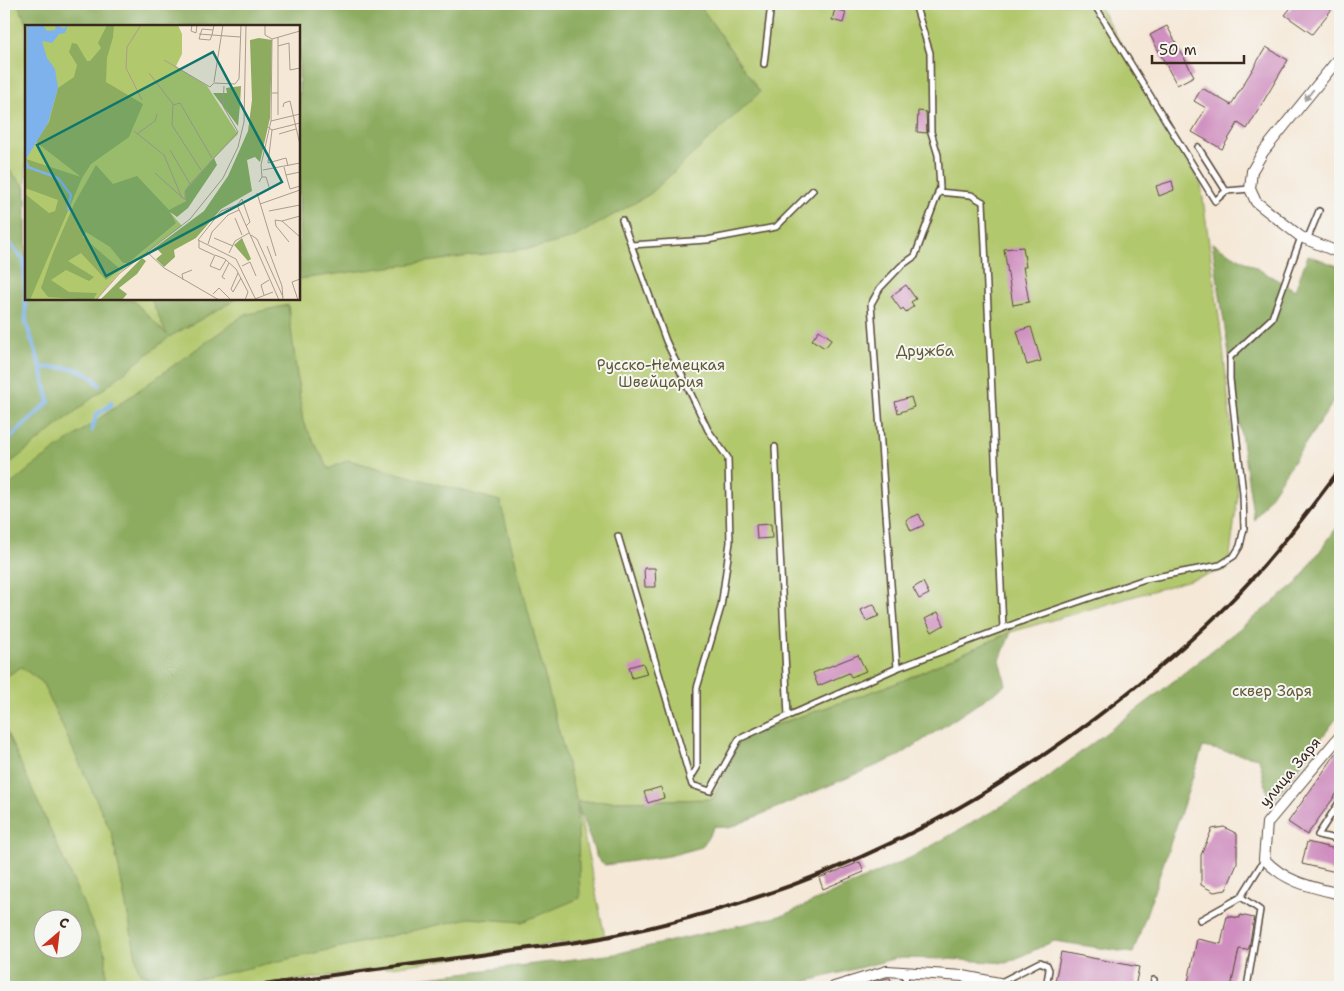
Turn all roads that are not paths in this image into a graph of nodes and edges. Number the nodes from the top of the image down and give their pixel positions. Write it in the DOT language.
graph roads {
  1 [pos="771,4"];
  2 [pos="915,4"];
  3 [pos="1094,4"];
  4 [pos="1340,57"];
  5 [pos="764,64"];
  6 [pos="1198,147"];
  7 [pos="1250,189"];
  8 [pos="813,190"];
  9 [pos="1226,190"];
  10 [pos="938,192"];
  11 [pos="1319,210"];
  12 [pos="622,220"];
  13 [pos="1304,238"];
  14 [pos="631,245"];
  15 [pos="1340,253"];
  16 [pos="775,448"];
  17 [pos="618,536"];
  18 [pos="1003,628"];
  19 [pos="897,668"];
  20 [pos="788,716"];
  21 [pos="1340,736"];
  22 [pos="690,779"];
  23 [pos="1340,801"];
  24 [pos="1340,840"];
  25 [pos="1264,859"];
  26 [pos="1340,894"];
  27 [pos="1241,897"];
  28 [pos="1200,920"];
  29 [pos="905,972"];
  30 [pos="1154,980"];
  31 [pos="999,985"];
  32 [pos="834,987"];
  33 [pos="906,987"];
  34 [pos="1046,987"];
  35 [pos="1153,987"];
  36 [pos="1247,987"];
  1 -- 5 [label="lane"];
  2 -- 10 [label="lane"];
  3 -- 9 [label="lane"];
  4 -- 7 [label="street, one-way"];
  6 -- 9 [label="lane"];
  7 -- 9 [label="lane"];
  7 -- 13 [label="street"];
  8 -- 14 [label="lane"];
  10 -- 18 [label="lane"];
  10 -- 19 [label="lane"];
  11 -- 13 [label="lane"];
  12 -- 14 [label="lane"];
  13 -- 15 [label="street"];
  13 -- 18 [label="lane"];
  14 -- 22 [label="lane"];
  16 -- 20 [label="lane"];
  17 -- 22 [label="lane"];
  18 -- 19 [label="lane"];
  19 -- 20 [label="lane"];
  20 -- 22 [label="lane"];
  21 -- 25 [label="street, улица Заря"];
  23 -- 24 [label="lane"];
  25 -- 26 [label="street"];
  25 -- 27 [label="lane"];
  27 -- 28 [label="lane"];
  27 -- 36 [label="lane"];
  29 -- 31 [label="street"];
  29 -- 32 [label="street"];
  29 -- 33 [label="lane"];
  30 -- 35 [label="lane"];
  31 -- 34 [label="lane"];
}
